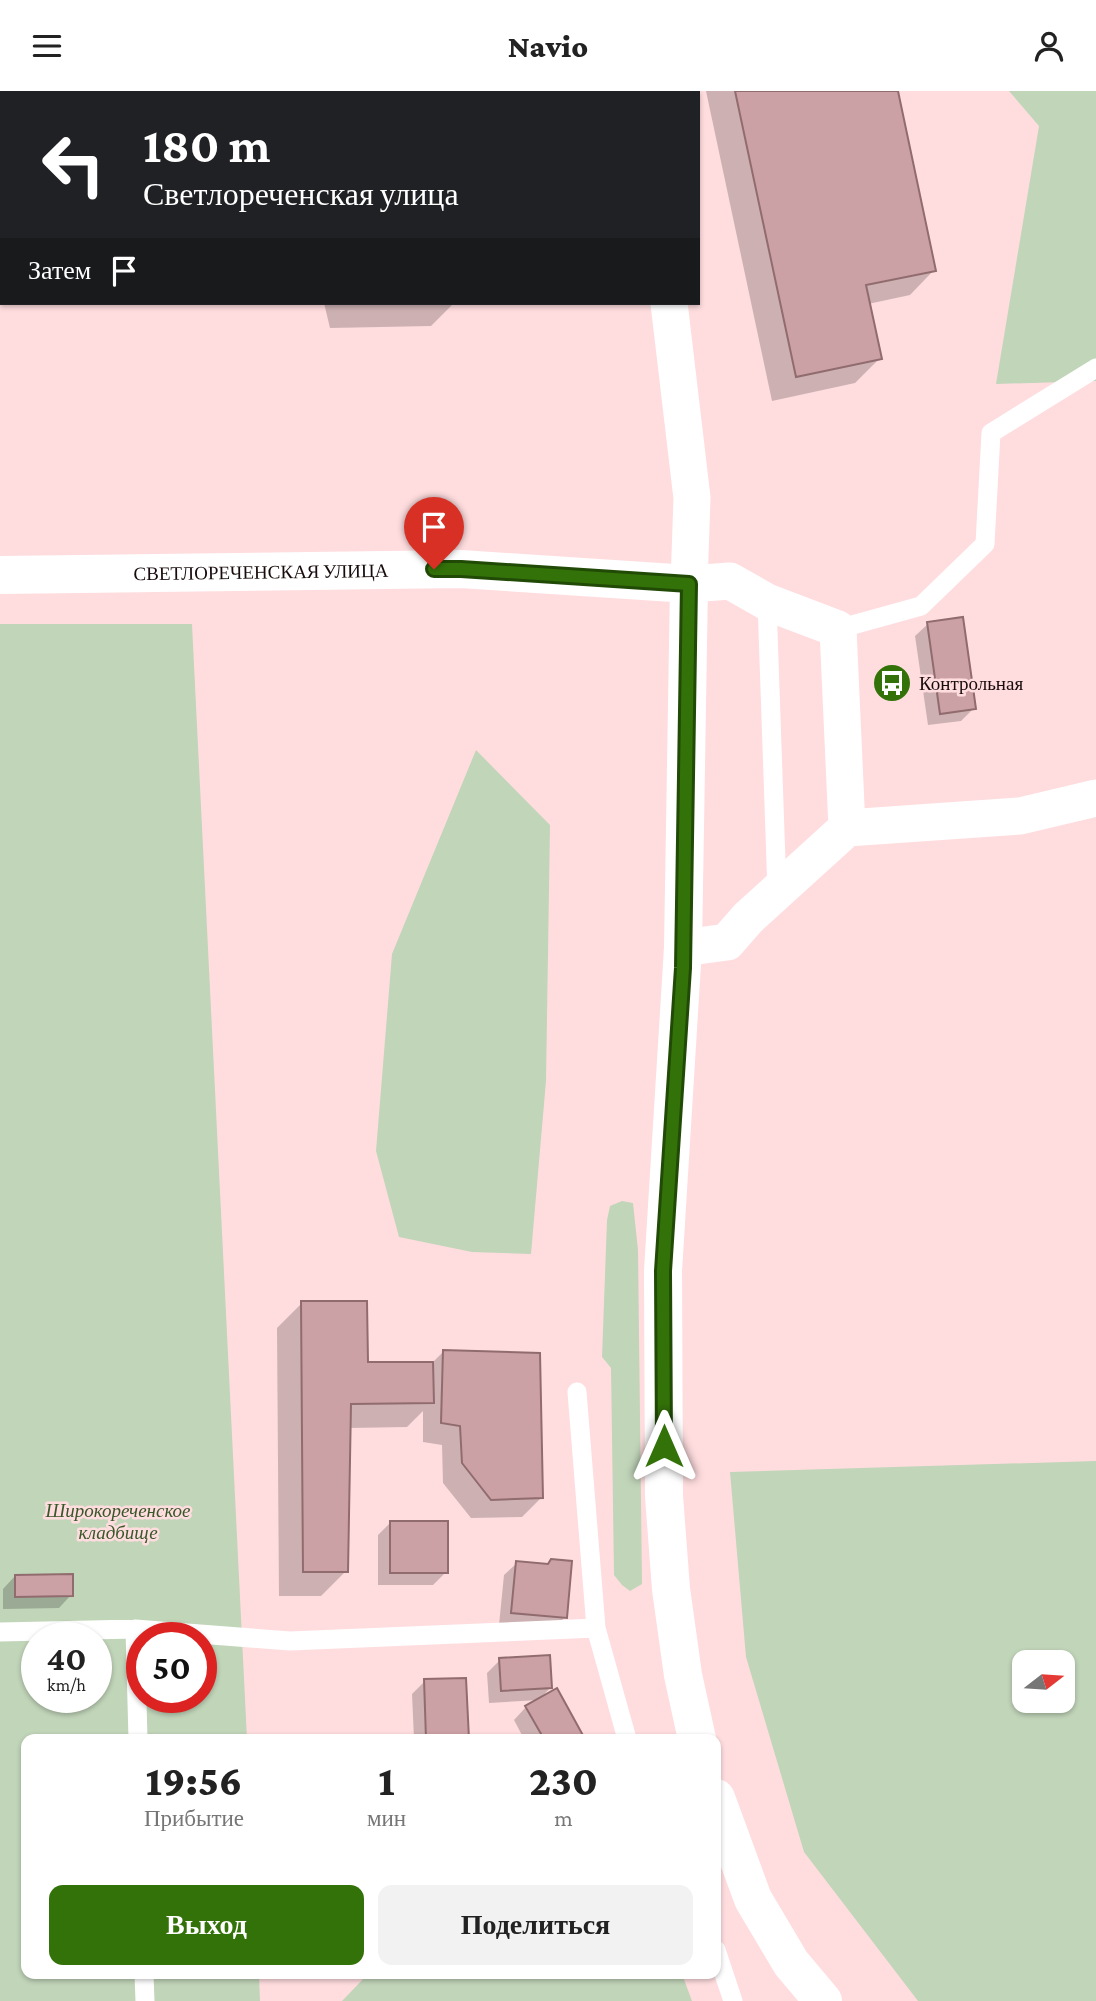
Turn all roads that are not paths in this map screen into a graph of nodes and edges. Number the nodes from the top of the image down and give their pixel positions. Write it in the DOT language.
graph roads {
  1 [pos="669,305"];
  2 [pos="1096,367"];
  3 [pos="0,575"];
  4 [pos="689,584"];
  5 [pos="767,602"];
  6 [pos="838,629"];
  7 [pos="1096,798"];
  8 [pos="847,828"];
  9 [pos="777,892"];
  10 [pos="683,948"];
  11 [pos="578,1392"];
  12 [pos="596,1628"];
  13 [pos="126,1629"];
  14 [pos="0,1632"];
  15 [pos="217,1635"];
  16 [pos="137,1713"];
  17 [pos="138,1734"];
  18 [pos="625,1734"];
  19 [pos="696,1734"];
  20 [pos="721,1812"];
  21 [pos="721,1966"];
  22 [pos="144,1979"];
  23 [pos="145,2001"];
  24 [pos="733,2001"];
  25 [pos="823,2001"];
  1 -- 4 [label="street"];
  2 -- 6 [label="lane"];
  3 -- 4 [label="main road, СВЕТЛОРЕЧЕНСКАЯ УЛИЦА"];
  4 -- 5 [label="street"];
  4 -- 10 [label="main road"];
  5 -- 6 [label="street"];
  5 -- 9 [label="lane"];
  6 -- 8 [label="street"];
  7 -- 8 [label="street"];
  8 -- 9 [label="street"];
  9 -- 10 [label="street"];
  10 -- 19 [label="main road"];
  11 -- 12 [label="lane"];
  12 -- 15 [label="lane"];
  12 -- 18 [label="lane"];
  13 -- 14 [label="lane"];
  16 -- 17 [label="lane"];
  20 -- 25 [label="main road"];
  21 -- 24 [label="lane"];
  22 -- 23 [label="lane"];
}
